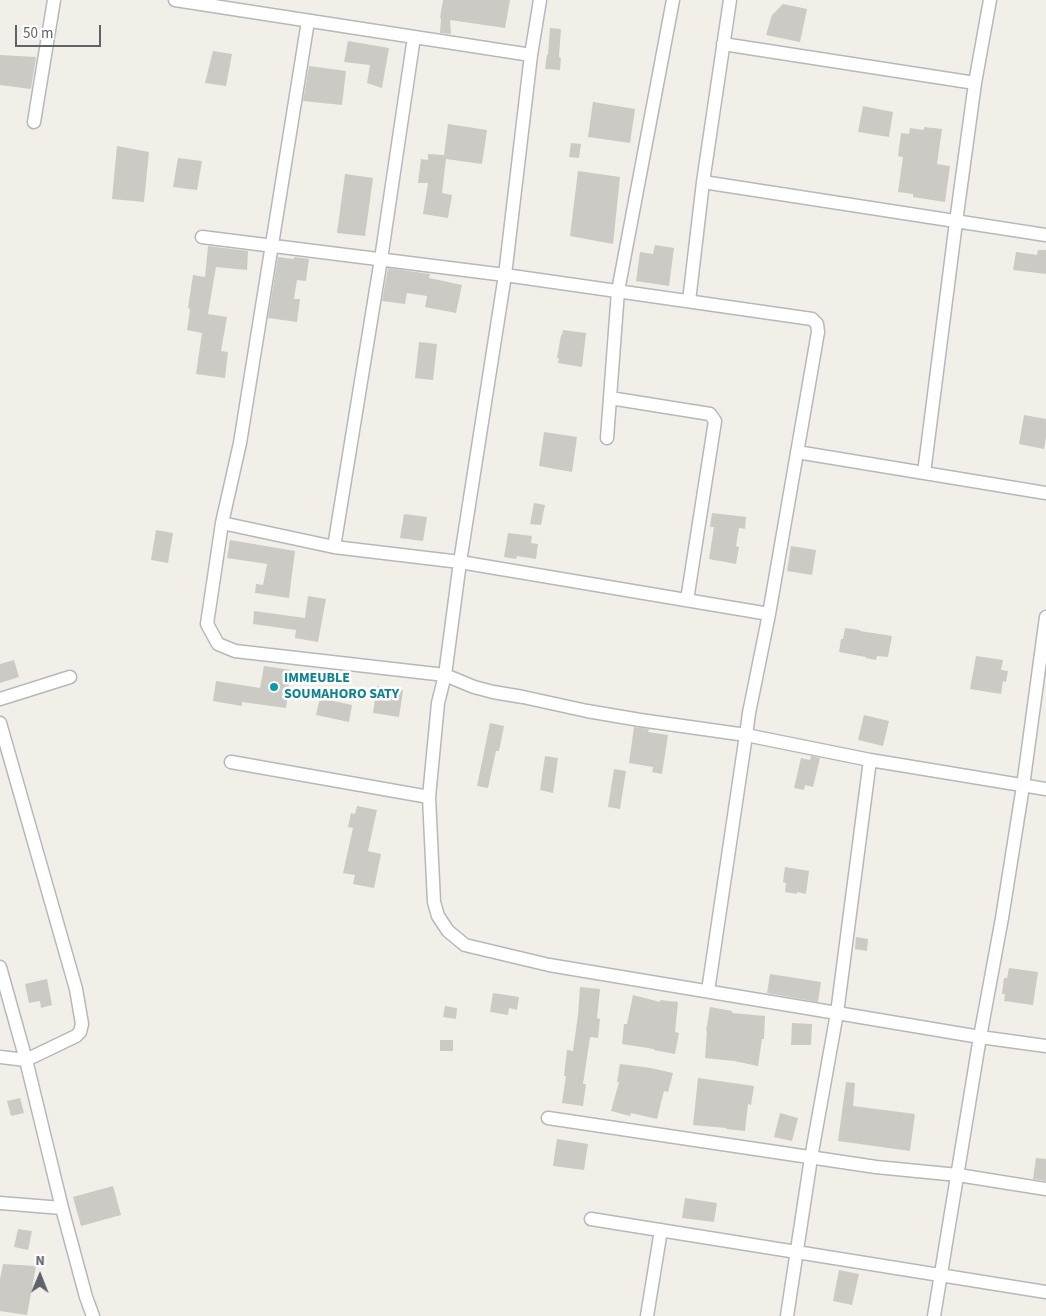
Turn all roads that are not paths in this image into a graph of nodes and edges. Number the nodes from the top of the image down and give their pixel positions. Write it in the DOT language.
graph roads {
  1 [pos="54,0"];
  2 [pos="176,0"];
  3 [pos="540,0"];
  4 [pos="673,0"];
  5 [pos="730,0"];
  6 [pos="990,0"];
  7 [pos="308,20"];
  8 [pos="414,37"];
  9 [pos="723,44"];
  10 [pos="531,55"];
  11 [pos="975,83"];
  12 [pos="34,122"];
  13 [pos="704,182"];
  14 [pos="956,222"];
  15 [pos="1046,235"];
  16 [pos="202,237"];
  17 [pos="272,245"];
  18 [pos="381,259"];
  19 [pos="505,275"];
  20 [pos="618,291"];
  21 [pos="689,301"];
  22 [pos="610,398"];
  23 [pos="607,438"];
  24 [pos="797,452"];
  25 [pos="924,473"];
  26 [pos="1046,493"];
  27 [pos="222,523"];
  28 [pos="334,547"];
  29 [pos="460,562"];
  30 [pos="687,600"];
  31 [pos="769,614"];
  32 [pos="1046,617"];
  33 [pos="1044,637"];
  34 [pos="445,675"];
  35 [pos="70,677"];
  36 [pos="0,699"];
  37 [pos="0,723"];
  38 [pos="746,735"];
  39 [pos="870,760"];
  40 [pos="231,762"];
  41 [pos="1023,786"];
  42 [pos="1046,789"];
  43 [pos="429,797"];
  44 [pos="0,967"];
  45 [pos="708,991"];
  46 [pos="836,1013"];
  47 [pos="980,1037"];
  48 [pos="1046,1046"];
  49 [pos="0,1057"];
  50 [pos="26,1060"];
  51 [pos="548,1118"];
  52 [pos="811,1158"];
  53 [pos="958,1174"];
  54 [pos="1046,1189"];
  55 [pos="0,1203"];
  56 [pos="62,1208"];
  57 [pos="591,1219"];
  58 [pos="661,1230"];
  59 [pos="798,1252"];
  60 [pos="942,1274"];
  61 [pos="1046,1292"];
  62 [pos="93,1316"];
  63 [pos="647,1316"];
  64 [pos="787,1316"];
  65 [pos="934,1316"];
  1 -- 12 [label="street"];
  2 -- 7 [label="street"];
  3 -- 10 [label="street"];
  4 -- 20 [label="street"];
  5 -- 9 [label="street"];
  6 -- 11 [label="street"];
  7 -- 8 [label="street"];
  7 -- 17 [label="street"];
  8 -- 10 [label="street"];
  8 -- 18 [label="street"];
  9 -- 11 [label="street"];
  9 -- 13 [label="street"];
  10 -- 19 [label="street"];
  11 -- 14 [label="street"];
  13 -- 14 [label="street"];
  13 -- 21 [label="street"];
  14 -- 15 [label="street"];
  14 -- 25 [label="street"];
  16 -- 17 [label="street"];
  17 -- 18 [label="street"];
  17 -- 27 [label="street"];
  18 -- 19 [label="street"];
  18 -- 28 [label="street"];
  19 -- 20 [label="street"];
  19 -- 29 [label="street"];
  20 -- 21 [label="street"];
  20 -- 22 [label="street"];
  21 -- 24 [label="street"];
  22 -- 23 [label="street"];
  22 -- 30 [label="street"];
  24 -- 25 [label="street"];
  24 -- 31 [label="street"];
  25 -- 26 [label="street"];
  27 -- 28 [label="street"];
  27 -- 34 [label="street"];
  28 -- 29 [label="street"];
  29 -- 30 [label="street"];
  29 -- 34 [label="street"];
  30 -- 31 [label="street"];
  31 -- 38 [label="street"];
  32 -- 33 [label="street"];
  33 -- 41 [label="street"];
  34 -- 38 [label="street"];
  34 -- 43 [label="street"];
  35 -- 36 [label="street"];
  37 -- 50 [label="street"];
  38 -- 39 [label="street"];
  38 -- 45 [label="street"];
  39 -- 41 [label="street"];
  39 -- 46 [label="street"];
  40 -- 43 [label="street"];
  41 -- 42 [label="street"];
  41 -- 47 [label="street"];
  43 -- 45 [label="street"];
  44 -- 50 [label="street"];
  45 -- 46 [label="street"];
  46 -- 47 [label="street"];
  46 -- 52 [label="street"];
  47 -- 48 [label="street"];
  47 -- 53 [label="street"];
  49 -- 50 [label="street"];
  50 -- 56 [label="street"];
  51 -- 52 [label="street"];
  52 -- 53 [label="street"];
  52 -- 59 [label="street"];
  53 -- 54 [label="street"];
  53 -- 60 [label="street"];
  55 -- 56 [label="street"];
  56 -- 62 [label="street"];
  57 -- 58 [label="street"];
  58 -- 59 [label="street"];
  58 -- 63 [label="street"];
  59 -- 60 [label="street"];
  59 -- 64 [label="street"];
  60 -- 61 [label="street"];
  60 -- 65 [label="street"];
}
